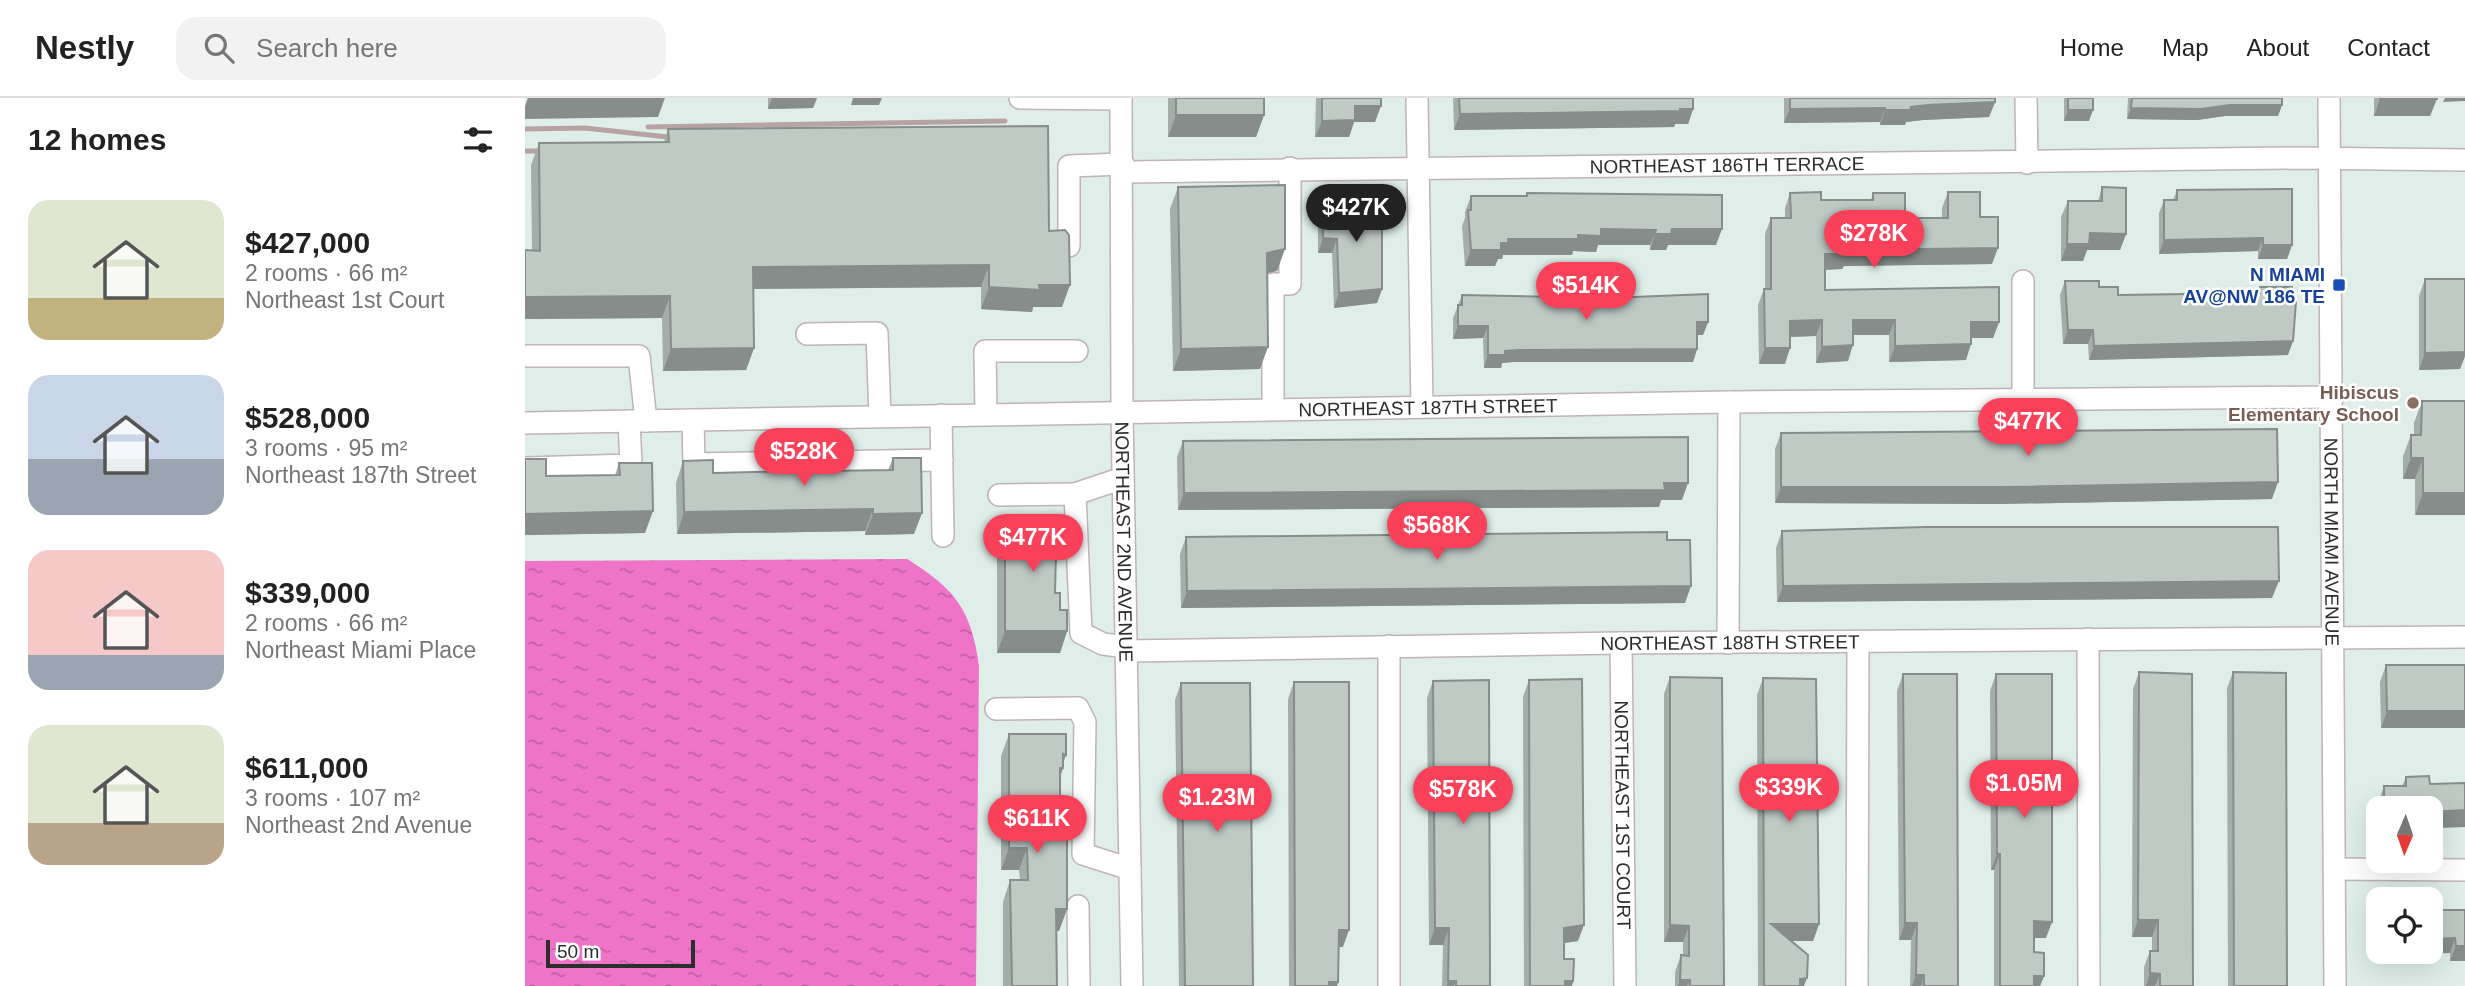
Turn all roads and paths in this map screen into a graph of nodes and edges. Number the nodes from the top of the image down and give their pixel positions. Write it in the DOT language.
graph roads {
  1 [pos="1020,98"];
  2 [pos="1121,98"];
  3 [pos="1417,98"];
  4 [pos="2026,98"];
  5 [pos="2329,98"];
  6 [pos="2329,160"];
  7 [pos="2465,160"];
  8 [pos="2027,163"];
  9 [pos="1418,166"];
  10 [pos="1123,168"];
  11 [pos="1290,169"];
  12 [pos="1069,246"];
  13 [pos="2023,281"];
  14 [pos="807,334"];
  15 [pos="1077,351"];
  16 [pos="525,356"];
  17 [pos="2333,397"];
  18 [pos="2023,400"];
  19 [pos="1729,402"];
  20 [pos="1422,407"];
  21 [pos="1273,409"];
  22 [pos="1122,412"];
  23 [pos="986,414"];
  24 [pos="941,415"];
  25 [pos="880,416"];
  26 [pos="693,420"];
  27 [pos="638,421"];
  28 [pos="525,424"];
  29 [pos="942,460"];
  30 [pos="525,468"];
  31 [pos="1123,478"];
  32 [pos="1075,494"];
  33 [pos="999,495"];
  34 [pos="943,536"];
  35 [pos="2465,637"];
  36 [pos="2088,639"];
  37 [pos="2334,639"];
  38 [pos="1858,642"];
  39 [pos="1621,643"];
  40 [pos="1728,643"];
  41 [pos="1389,646"];
  42 [pos="1126,649"];
  43 [pos="996,709"];
  44 [pos="1130,869"];
  45 [pos="2335,869"];
  46 [pos="2465,870"];
  47 [pos="1078,906"];
  48 [pos="1079,986"];
  49 [pos="1132,986"];
  50 [pos="1389,986"];
  51 [pos="1625,986"];
  52 [pos="1857,986"];
  53 [pos="2089,986"];
  54 [pos="2335,986"];
  1 -- 2 [label="street"];
  2 -- 10 [label="street, NORTHEAST 2ND AVENUE"];
  3 -- 9 [label="street"];
  4 -- 8 [label="street"];
  5 -- 6 [label="street, NORTH MIAMI AVENUE"];
  6 -- 7 [label="street, NORTHEAST 186TH TERRACE"];
  6 -- 8 [label="street, NORTHEAST 186TH TERRACE"];
  6 -- 17 [label="street, NORTH MIAMI AVENUE"];
  8 -- 9 [label="street, NORTHEAST 186TH TERRACE"];
  9 -- 11 [label="street, NORTHEAST 186TH TERRACE"];
  9 -- 20 [label="street"];
  10 -- 11 [label="street, NORTHEAST 186TH TERRACE"];
  10 -- 12 [label="street, NORTHEAST 186TH TERRACE"];
  10 -- 22 [label="street, NORTHEAST 2ND AVENUE"];
  11 -- 21 [label="street"];
  13 -- 18 [label="street"];
  14 -- 25 [label="street"];
  15 -- 23 [label="street"];
  16 -- 27 [label="street"];
  17 -- 18 [label="street, NORTHEAST 187TH STREET"];
  17 -- 37 [label="street, NORTH MIAMI AVENUE"];
  18 -- 19 [label="street, NORTHEAST 187TH STREET"];
  19 -- 20 [label="street, NORTHEAST 187TH STREET"];
  19 -- 40 [label="street"];
  20 -- 21 [label="street, NORTHEAST 187TH STREET"];
  21 -- 22 [label="street, NORTHEAST 187TH STREET"];
  22 -- 23 [label="street, NORTHEAST 187TH STREET"];
  22 -- 31 [label="street, NORTHEAST 2ND AVENUE"];
  23 -- 24 [label="street, NORTHEAST 187TH STREET"];
  24 -- 25 [label="street, NORTHEAST 187TH STREET"];
  24 -- 29 [label="street"];
  25 -- 26 [label="street, NORTHEAST 187TH STREET"];
  26 -- 27 [label="street, NORTHEAST 187TH STREET"];
  26 -- 29 [label="street"];
  27 -- 28 [label="street, NORTHEAST 187TH STREET"];
  27 -- 30 [label="street"];
  29 -- 34 [label="street"];
  31 -- 32 [label="street"];
  31 -- 42 [label="street, NORTHEAST 2ND AVENUE"];
  32 -- 33 [label="street"];
  32 -- 42 [label="street, NORTHEAST 188TH STREET"];
  35 -- 37 [label="street, NORTHEAST 188TH STREET"];
  36 -- 37 [label="street, NORTHEAST 188TH STREET"];
  36 -- 38 [label="street, NORTHEAST 188TH STREET"];
  36 -- 53 [label="street"];
  37 -- 45 [label="street, NORTH MIAMI AVENUE"];
  38 -- 40 [label="street, NORTHEAST 188TH STREET"];
  38 -- 52 [label="street"];
  39 -- 40 [label="street, NORTHEAST 188TH STREET"];
  39 -- 41 [label="street, NORTHEAST 188TH STREET"];
  39 -- 51 [label="street, NORTHEAST 1ST COURT"];
  41 -- 42 [label="street, NORTHEAST 188TH STREET"];
  41 -- 50 [label="street"];
  42 -- 44 [label="street, NORTHEAST 2ND AVENUE"];
  43 -- 44 [label="street"];
  44 -- 49 [label="street, NORTHEAST 2ND AVENUE"];
  45 -- 46 [label="street"];
  45 -- 54 [label="street, NORTH MIAMI AVENUE"];
  47 -- 48 [label="street"];
}
